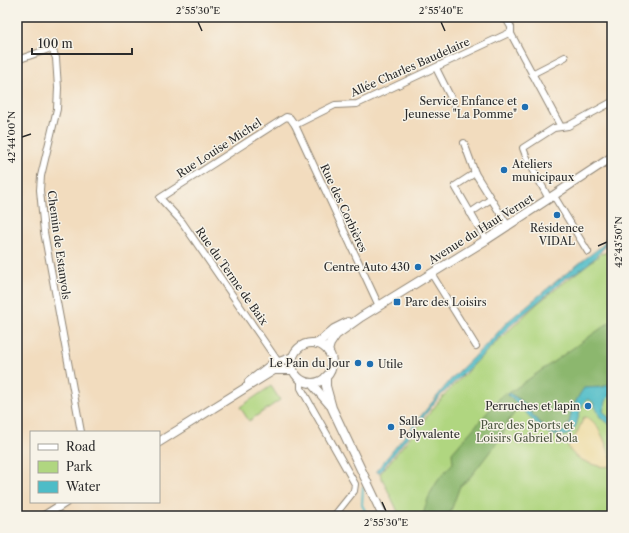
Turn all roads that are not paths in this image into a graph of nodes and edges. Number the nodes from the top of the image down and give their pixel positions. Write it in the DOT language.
graph roads {
  1 [pos="506,17"];
  2 [pos="511,34"];
  3 [pos="566,57"];
  4 [pos="17,60"];
  5 [pos="436,68"];
  6 [pos="532,74"];
  7 [pos="612,102"];
  8 [pos="454,104"];
  9 [pos="290,118"];
  10 [pos="295,125"];
  11 [pos="561,127"];
  12 [pos="464,143"];
  13 [pos="612,157"];
  14 [pos="475,173"];
  15 [pos="160,198"];
  16 [pos="551,198"];
  17 [pos="491,199"];
  18 [pos="470,213"];
  19 [pos="508,226"];
  20 [pos="486,240"];
  21 [pos="588,252"];
  22 [pos="431,273"];
  23 [pos="379,306"];
  24 [pos="361,317"];
  25 [pos="317,344"];
  26 [pos="476,346"];
  27 [pos="328,351"];
  28 [pos="292,357"];
  29 [pos="279,361"];
  30 [pos="283,369"];
  31 [pos="293,370"];
  32 [pos="326,377"];
  33 [pos="301,380"];
  34 [pos="311,383"];
  35 [pos="246,387"];
  36 [pos="332,408"];
  37 [pos="81,431"];
  38 [pos="160,441"];
  39 [pos="64,503"];
  40 [pos="44,516"];
  41 [pos="334,516"];
  42 [pos="383,516"];
  1 -- 2 [label="street"];
  2 -- 5 [label="street, Allée Charles Baudelaire"];
  2 -- 6 [label="street"];
  3 -- 6 [label="street"];
  4 -- 37 [label="street, Chemin de Estanyols"];
  5 -- 8 [label="street"];
  5 -- 10 [label="street, Allée Charles Baudelaire"];
  6 -- 11 [label="street"];
  7 -- 11 [label="street"];
  9 -- 10 [label="street, Rue des Corbières"];
  9 -- 15 [label="street, Rue Louise Michel"];
  10 -- 23 [label="street, Rue des Corbières"];
  11 -- 16 [label="street"];
  12 -- 14 [label="street"];
  13 -- 16 [label="main road, Avenue du Haut Vernet"];
  14 -- 17 [label="street"];
  14 -- 18 [label="street"];
  15 -- 29 [label="street, Rue du Terme de Baix"];
  16 -- 19 [label="main road, Avenue du Haut Vernet"];
  16 -- 21 [label="street"];
  17 -- 18 [label="street"];
  17 -- 19 [label="street"];
  18 -- 20 [label="street"];
  19 -- 20 [label="main road, Avenue du Haut Vernet"];
  20 -- 22 [label="main road, Avenue du Haut Vernet"];
  22 -- 23 [label="main road, Avenue du Haut Vernet"];
  22 -- 26 [label="street"];
  23 -- 24 [label="main road, Avenue du Haut Vernet"];
  24 -- 25 [label="main road, Avenue du Haut Vernet"];
  24 -- 27 [label="main road, Avenue du Haut Vernet"];
  25 -- 27 [label="main road"];
  25 -- 28 [label="main road"];
  27 -- 32 [label="main road"];
  28 -- 29 [label="main road"];
  28 -- 31 [label="main road"];
  29 -- 30 [label="street, Rue du Terme de Baix"];
  29 -- 35 [label="main road"];
  30 -- 31 [label="main road"];
  30 -- 35 [label="main road"];
  31 -- 33 [label="main road"];
  32 -- 34 [label="main road"];
  32 -- 36 [label="main road"];
  33 -- 34 [label="main road"];
  33 -- 41 [label="street"];
  34 -- 36 [label="main road"];
  35 -- 38 [label="main road"];
  36 -- 42 [label="main road"];
  39 -- 40 [label="main road"];
}
